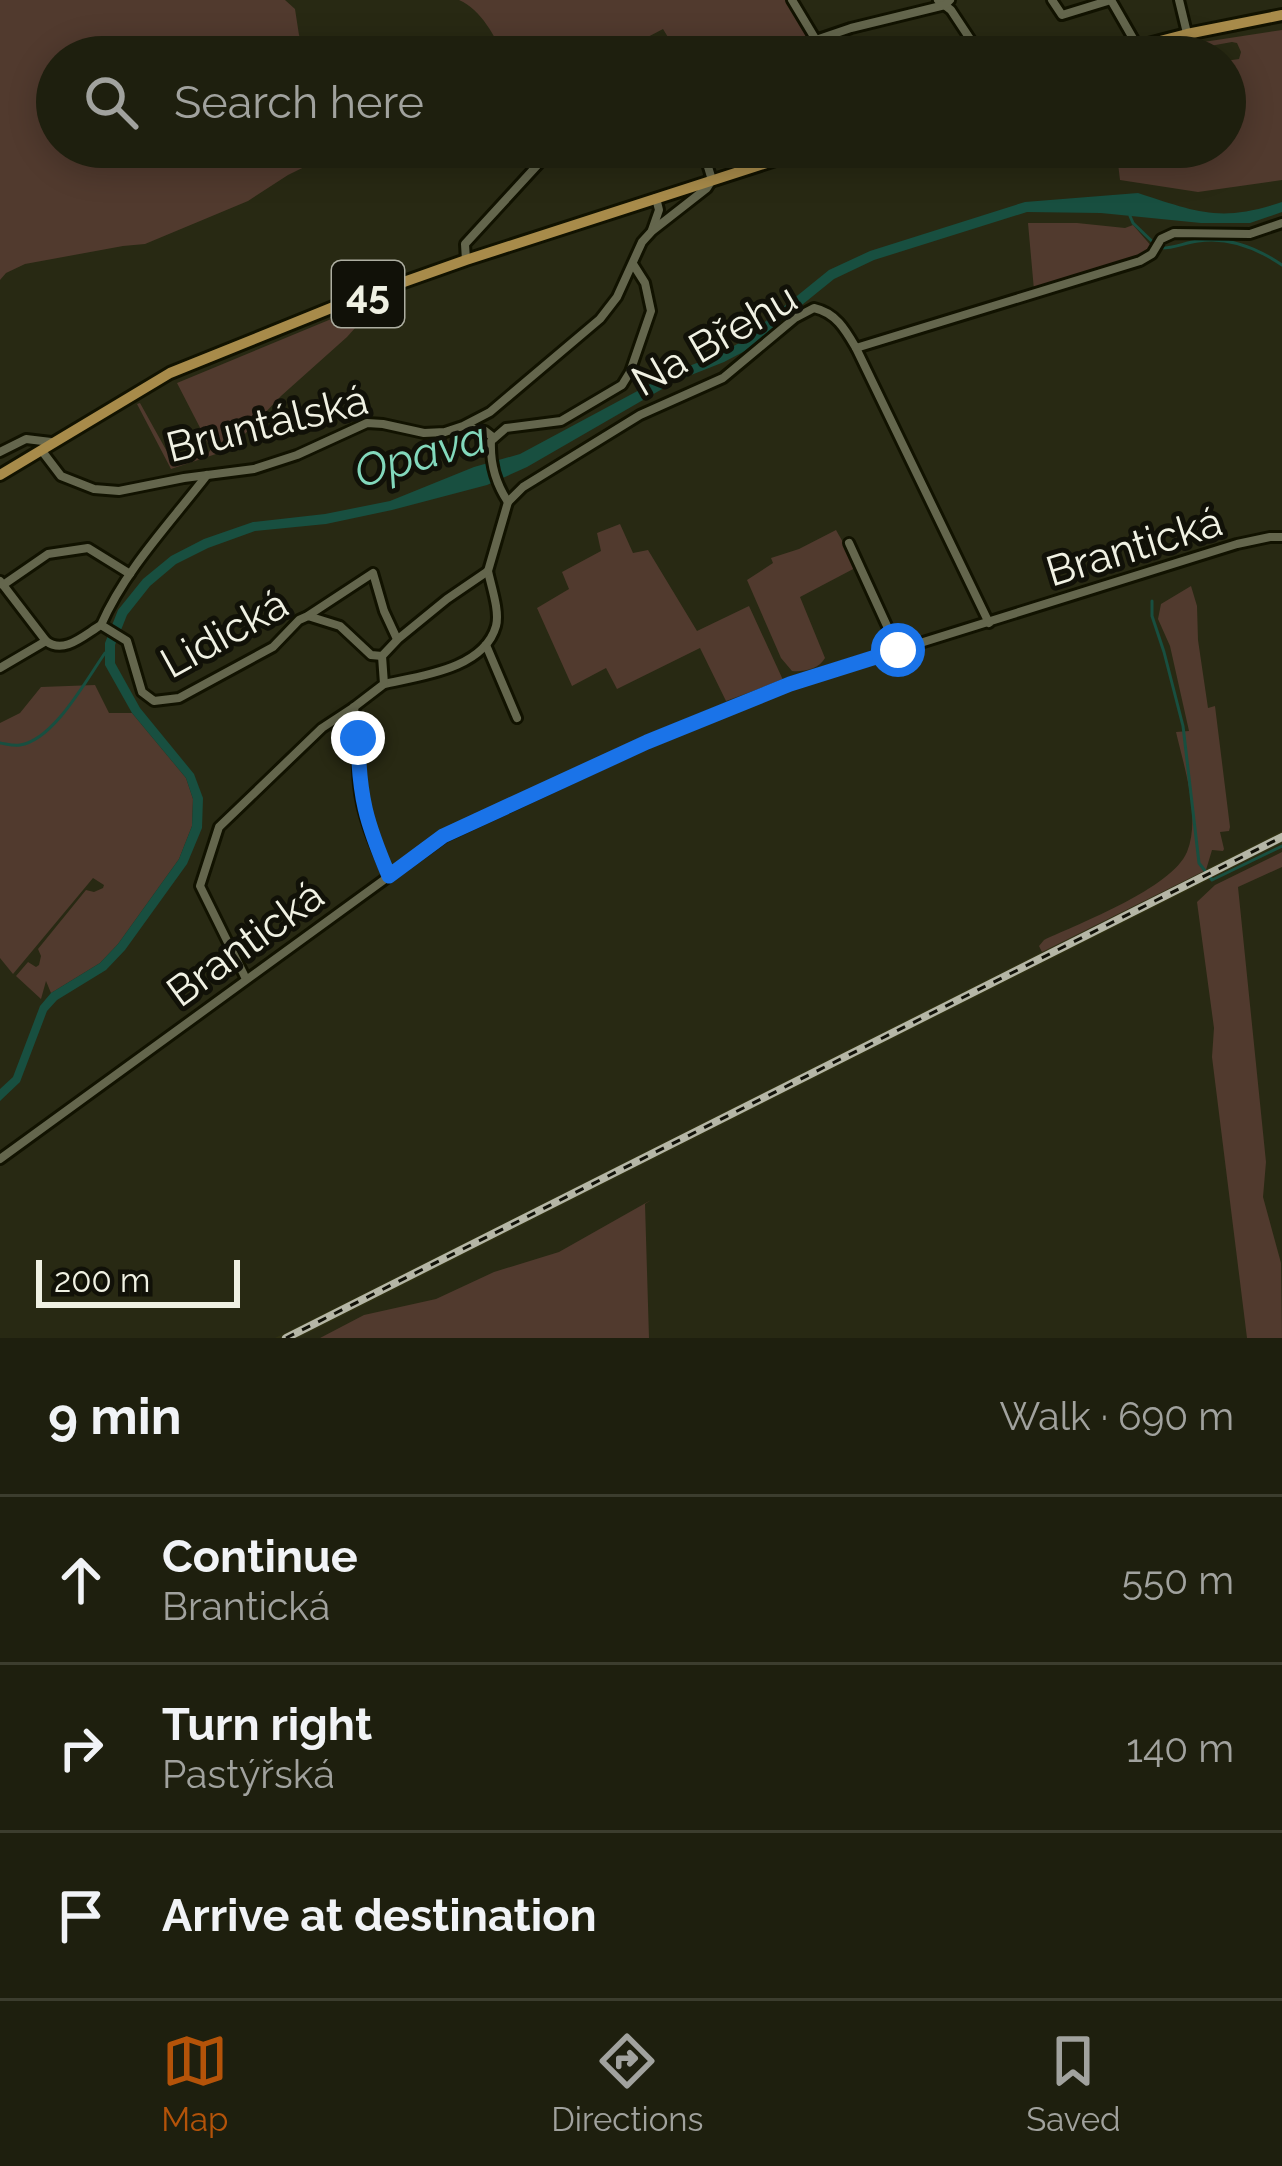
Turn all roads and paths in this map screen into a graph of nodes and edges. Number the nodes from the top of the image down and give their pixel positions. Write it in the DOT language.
graph roads {
  1 [pos="792,0"];
  2 [pos="1052,0"];
  3 [pos="1111,0"];
  4 [pos="1179,0"];
  5 [pos="944,2"];
  6 [pos="1282,15"];
  7 [pos="1187,34"];
  8 [pos="814,36"];
  9 [pos="828,36"];
  10 [pos="968,36"];
  11 [pos="1132,36"];
  12 [pos="1179,36"];
  13 [pos="535,168"];
  14 [pos="708,168"];
  15 [pos="744,168"];
  16 [pos="712,180"];
  17 [pos="656,198"];
  18 [pos="1282,223"];
  19 [pos="652,231"];
  20 [pos="466,260"];
  21 [pos="633,264"];
  22 [pos="856,348"];
  23 [pos="464,426"];
  24 [pos="494,438"];
  25 [pos="47,446"];
  26 [pos="0,452"];
  27 [pos="207,475"];
  28 [pos="0,476"];
  29 [pos="508,502"];
  30 [pos="1282,537"];
  31 [pos="849,543"];
  32 [pos="488,571"];
  33 [pos="130,574"];
  34 [pos="1,583"];
  35 [pos="308,616"];
  36 [pos="989,623"];
  37 [pos="104,627"];
  38 [pos="398,639"];
  39 [pos="46,641"];
  40 [pos="486,645"];
  41 [pos="898,650"];
  42 [pos="382,656"];
  43 [pos="0,668"];
  44 [pos="383,683"];
  45 [pos="354,707"];
  46 [pos="517,718"];
  47 [pos="389,876"];
  48 [pos="246,980"];
  49 [pos="0,1159"];
  1 -- 8 [label="street"];
  2 -- 3 [label="street"];
  3 -- 11 [label="street"];
  4 -- 7 [label="street"];
  5 -- 9 [label="street"];
  5 -- 10 [label="street"];
  6 -- 7 [label="main road"];
  7 -- 12 [label="main road"];
  13 -- 20 [label="street"];
  14 -- 16 [label="street"];
  15 -- 16 [label="main road, Bruntálská / 45"];
  16 -- 17 [label="main road, Bruntálská / 45"];
  16 -- 19 [label="street, Bruntálská"];
  17 -- 19 [label="street, Bruntálská"];
  17 -- 20 [label="main road, Bruntálská / 45"];
  18 -- 22 [label="street, Na Břehu"];
  19 -- 21 [label="street, Bruntálská"];
  20 -- 25 [label="main road, Bruntálská / 45"];
  21 -- 23 [label="street, Bruntálská"];
  21 -- 24 [label="street"];
  22 -- 29 [label="street, Na Břehu"];
  22 -- 36 [label="street"];
  23 -- 24 [label="street"];
  23 -- 27 [label="street, Bruntálská"];
  24 -- 29 [label="street"];
  25 -- 26 [label="street"];
  25 -- 27 [label="street, Bruntálská"];
  25 -- 28 [label="main road, Bruntálská / 45"];
  27 -- 33 [label="street"];
  29 -- 32 [label="street"];
  30 -- 36 [label="street, Brantická"];
  31 -- 41 [label="street"];
  32 -- 38 [label="street"];
  32 -- 40 [label="street"];
  33 -- 34 [label="street"];
  33 -- 37 [label="street"];
  34 -- 39 [label="street"];
  35 -- 37 [label="street, Lidická"];
  35 -- 38 [label="street"];
  35 -- 42 [label="street, Lidická"];
  36 -- 41 [label="street, Brantická"];
  37 -- 39 [label="street"];
  38 -- 42 [label="street"];
  39 -- 43 [label="street"];
  40 -- 44 [label="street"];
  40 -- 46 [label="street"];
  41 -- 47 [label="street, Brantická"];
  42 -- 44 [label="street"];
  44 -- 45 [label="street"];
  45 -- 47 [label="street"];
  45 -- 48 [label="street"];
  47 -- 48 [label="street, Brantická"];
  48 -- 49 [label="street, Brantická"];
}
